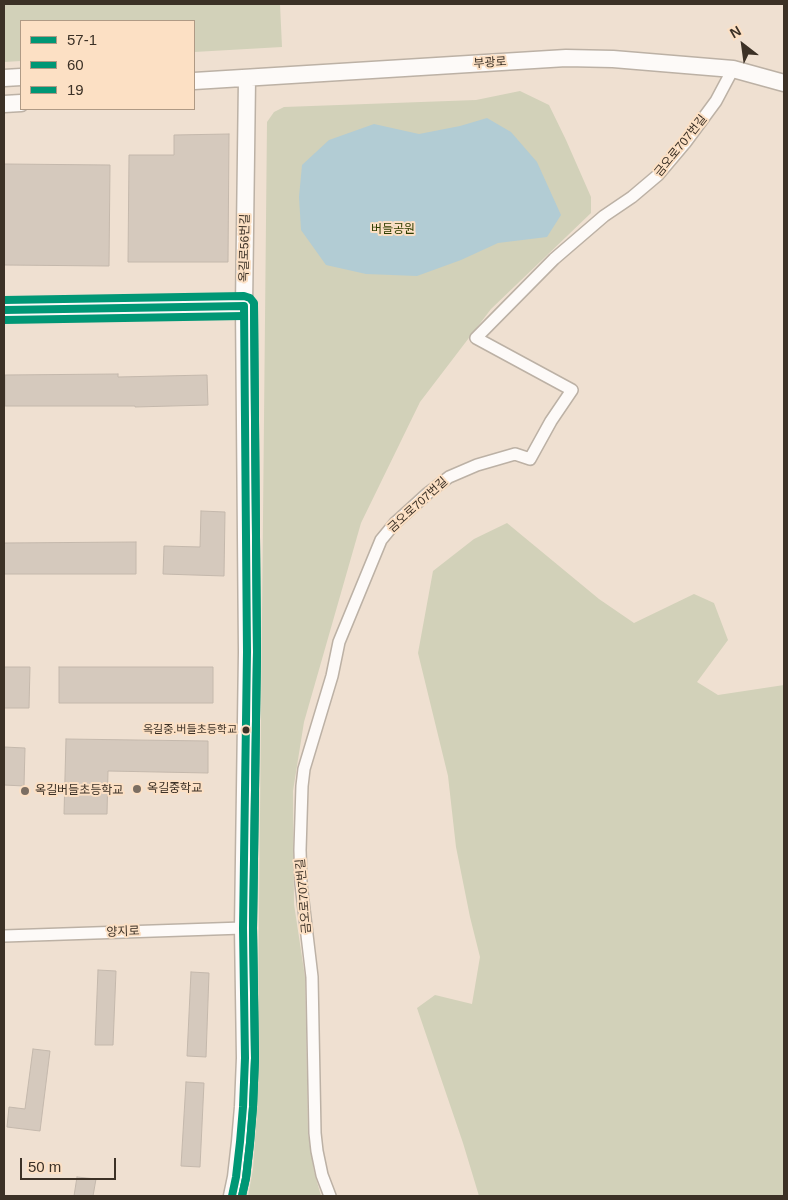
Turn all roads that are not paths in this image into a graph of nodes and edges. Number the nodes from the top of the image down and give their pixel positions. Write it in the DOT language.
graph roads {
  1 [pos="733,69"];
  2 [pos="20,77"];
  3 [pos="4,78"];
  4 [pos="247,79"];
  5 [pos="195,81"];
  6 [pos="784,82"];
  7 [pos="20,103"];
  8 [pos="4,104"];
  9 [pos="244,306"];
  10 [pos="4,310"];
  11 [pos="243,928"];
  12 [pos="4,936"];
  13 [pos="232,1196"];
  14 [pos="330,1196"];
  1 -- 4 [label="street, 부광로"];
  1 -- 6 [label="street, 부광로"];
  1 -- 14 [label="street, 금오로707번길"];
  2 -- 3 [label="street"];
  4 -- 5 [label="street, 부광로"];
  4 -- 9 [label="street, 옥길로56번길"];
  7 -- 8 [label="street"];
  9 -- 10 [label="street"];
  9 -- 11 [label="street, 옥길로56번길"];
  11 -- 12 [label="street, 양지로"];
  11 -- 13 [label="street, 옥길로56번길"];
}
